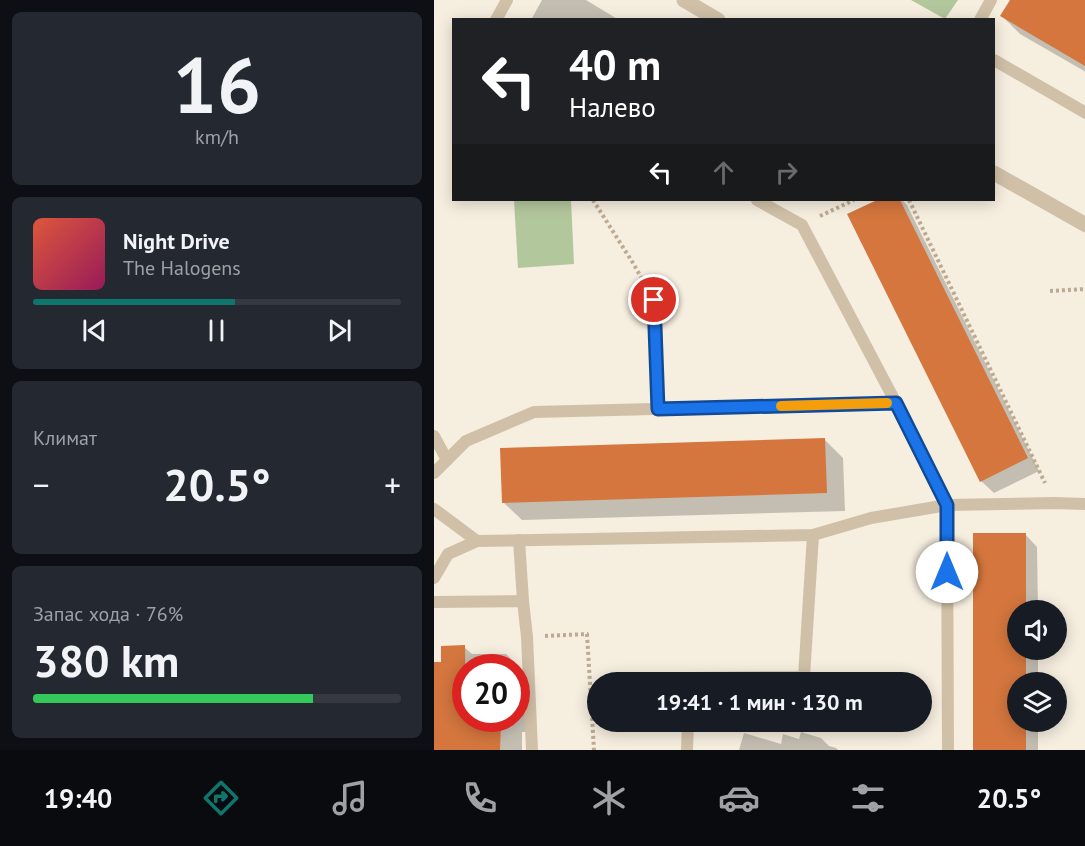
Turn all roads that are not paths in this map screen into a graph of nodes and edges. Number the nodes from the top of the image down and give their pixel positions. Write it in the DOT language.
graph roads {
  1 [pos="507,0"];
  2 [pos="684,0"];
  3 [pos="990,0"];
  4 [pos="497,18"];
  5 [pos="715,18"];
  6 [pos="981,18"];
  7 [pos="995,61"];
  8 [pos="1085,113"];
  9 [pos="995,174"];
  10 [pos="759,201"];
  11 [pos="1085,225"];
  12 [pos="654,300"];
  13 [pos="896,403"];
  14 [pos="658,409"];
  15 [pos="434,436"];
  16 [pos="446,460"];
  17 [pos="434,473"];
  18 [pos="1085,504"];
  19 [pos="947,505"];
  20 [pos="434,508"];
  21 [pos="813,535"];
  22 [pos="519,540"];
  23 [pos="478,541"];
  24 [pos="434,578"];
  25 [pos="523,601"];
  26 [pos="434,602"];
  27 [pos="804,672"];
  28 [pos="688,732"];
  29 [pos="532,750"];
  30 [pos="687,750"];
  31 [pos="948,750"];
  1 -- 4 [label="lane"];
  2 -- 5 [label="street"];
  3 -- 6 [label="lane"];
  7 -- 8 [label="lane"];
  9 -- 11 [label="street"];
  10 -- 13 [label="lane"];
  12 -- 14 [label="lane"];
  13 -- 14 [label="lane"];
  13 -- 19 [label="lane"];
  14 -- 16 [label="lane"];
  15 -- 16 [label="lane"];
  16 -- 17 [label="lane"];
  18 -- 19 [label="lane"];
  19 -- 21 [label="lane"];
  19 -- 31 [label="lane"];
  20 -- 23 [label="lane"];
  21 -- 22 [label="lane"];
  21 -- 27 [label="lane"];
  22 -- 23 [label="lane"];
  22 -- 25 [label="lane"];
  23 -- 24 [label="lane"];
  25 -- 26 [label="lane"];
  25 -- 29 [label="lane"];
  28 -- 30 [label="lane"];
}
